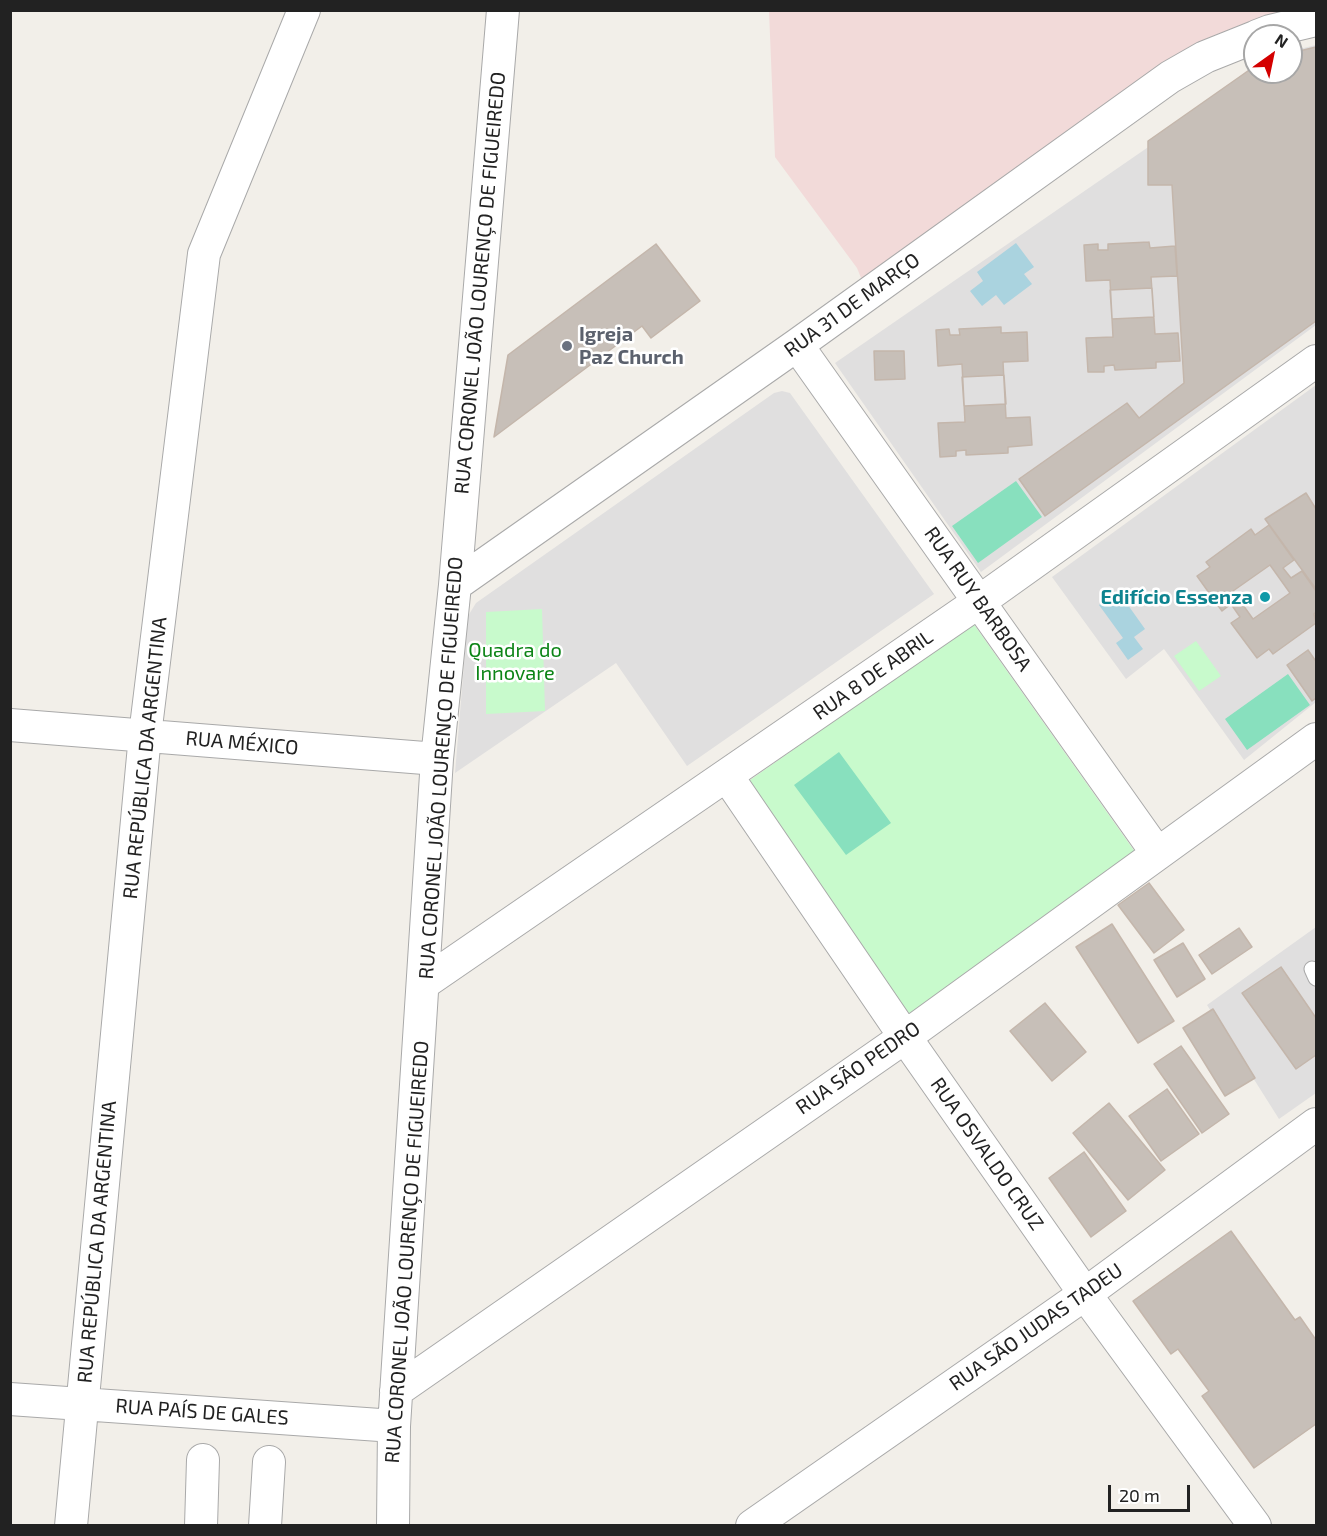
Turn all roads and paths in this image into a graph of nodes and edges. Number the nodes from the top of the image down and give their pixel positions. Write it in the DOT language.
graph roads {
  1 [pos="304,10"];
  2 [pos="503,10"];
  3 [pos="1317,20"];
  4 [pos="1300,24"];
  5 [pos="1243,41"];
  6 [pos="797,345"];
  7 [pos="1317,361"];
  8 [pos="455,585"];
  9 [pos="980,601"];
  10 [pos="10,725"];
  11 [pos="146,735"];
  12 [pos="1317,739"];
  13 [pos="437,759"];
  14 [pos="727,776"];
  15 [pos="1158,853"];
  16 [pos="424,983"];
  17 [pos="904,1037"];
  18 [pos="1317,1124"];
  19 [pos="1085,1294"];
  20 [pos="396,1391"];
  21 [pos="10,1399"];
  22 [pos="82,1403"];
  23 [pos="394,1426"];
  24 [pos="203,1460"];
  25 [pos="269,1462"];
  26 [pos="71,1526"];
  27 [pos="201,1526"];
  28 [pos="265,1526"];
  29 [pos="393,1526"];
  30 [pos="752,1526"];
  31 [pos="1255,1526"];
  1 -- 11 [label="street, RUA REPÚBLICA DA ARGENTINA"];
  2 -- 8 [label="street, RUA CORONEL JOÃO LOURENÇO DE FIGUEIREDO"];
  3 -- 4 [label="street, RUA 31 DE MARÇO"];
  5 -- 6 [label="street, RUA 31 DE MARÇO"];
  6 -- 8 [label="street, RUA 31 DE MARÇO"];
  6 -- 9 [label="street, RUA RUY BARBOSA"];
  7 -- 9 [label="street, RUA 8 DE ABRIL"];
  8 -- 13 [label="street, RUA CORONEL JOÃO LOURENÇO DE FIGUEIREDO"];
  9 -- 14 [label="street, RUA 8 DE ABRIL"];
  9 -- 15 [label="street, RUA RUY BARBOSA"];
  10 -- 11 [label="street, RUA MÉXICO"];
  11 -- 13 [label="street, RUA MÉXICO"];
  11 -- 22 [label="street, RUA REPÚBLICA DA ARGENTINA"];
  12 -- 15 [label="street, RUA SÃO PEDRO"];
  13 -- 16 [label="street, RUA CORONEL JOÃO LOURENÇO DE FIGUEIREDO"];
  14 -- 16 [label="street, RUA 8 DE ABRIL"];
  14 -- 17 [label="street, RUA OSVALDO CRUZ"];
  15 -- 17 [label="street, RUA SÃO PEDRO"];
  16 -- 20 [label="street, RUA CORONEL JOÃO LOURENÇO DE FIGUEIREDO"];
  17 -- 19 [label="street, RUA OSVALDO CRUZ"];
  17 -- 20 [label="street, RUA SÃO PEDRO"];
  18 -- 19 [label="street, RUA SÃO JUDAS TADEU"];
  19 -- 30 [label="street, RUA SÃO JUDAS TADEU"];
  19 -- 31 [label="street, RUA OSVALDO CRUZ"];
  20 -- 23 [label="street, RUA CORONEL JOÃO LOURENÇO DE FIGUEIREDO"];
  21 -- 22 [label="street, RUA PAÍS DE GALES"];
  22 -- 23 [label="street, RUA PAÍS DE GALES"];
  22 -- 26 [label="street, RUA REPÚBLICA DA ARGENTINA"];
  23 -- 29 [label="street, RUA CORONEL JOÃO LOURENÇO DE FIGUEIREDO"];
  24 -- 27 [label="street"];
  25 -- 28 [label="street"];
}
